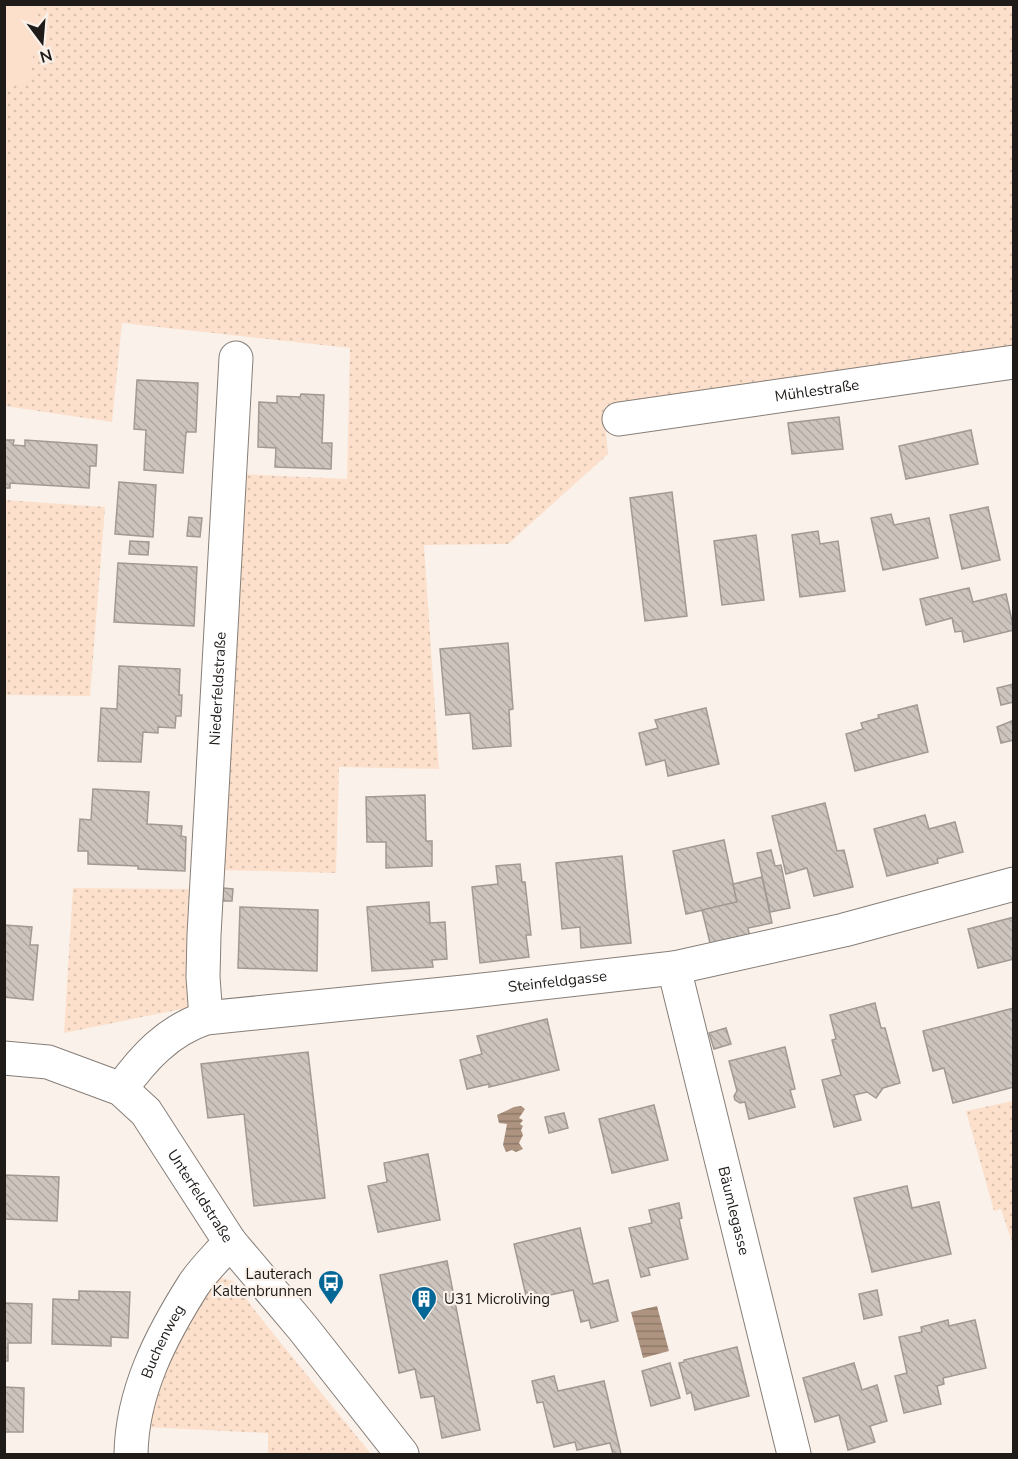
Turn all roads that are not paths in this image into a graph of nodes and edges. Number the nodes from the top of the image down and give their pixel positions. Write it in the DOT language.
graph roads {
  1 [pos="236,358"];
  2 [pos="1014,362"];
  3 [pos="619,419"];
  4 [pos="1014,884"];
  5 [pos="674,968"];
  6 [pos="206,1018"];
  7 [pos="4,1058"];
  8 [pos="121,1089"];
  9 [pos="230,1242"];
  10 [pos="130,1455"];
  11 [pos="402,1455"];
  12 [pos="794,1455"];
  1 -- 6 [label="street, Niederfeldstraße"];
  2 -- 3 [label="street, Mühlestraße"];
  4 -- 5 [label="street, Steinfeldgasse"];
  5 -- 6 [label="street, Steinfeldgasse"];
  5 -- 12 [label="street, Bäumlegasse"];
  6 -- 8 [label="street, Steinfeldgasse"];
  7 -- 8 [label="street, Unterfeldstraße"];
  8 -- 9 [label="street, Unterfeldstraße"];
  9 -- 10 [label="street, Buchenweg"];
  9 -- 11 [label="street, Unterfeldstraße"];
}
